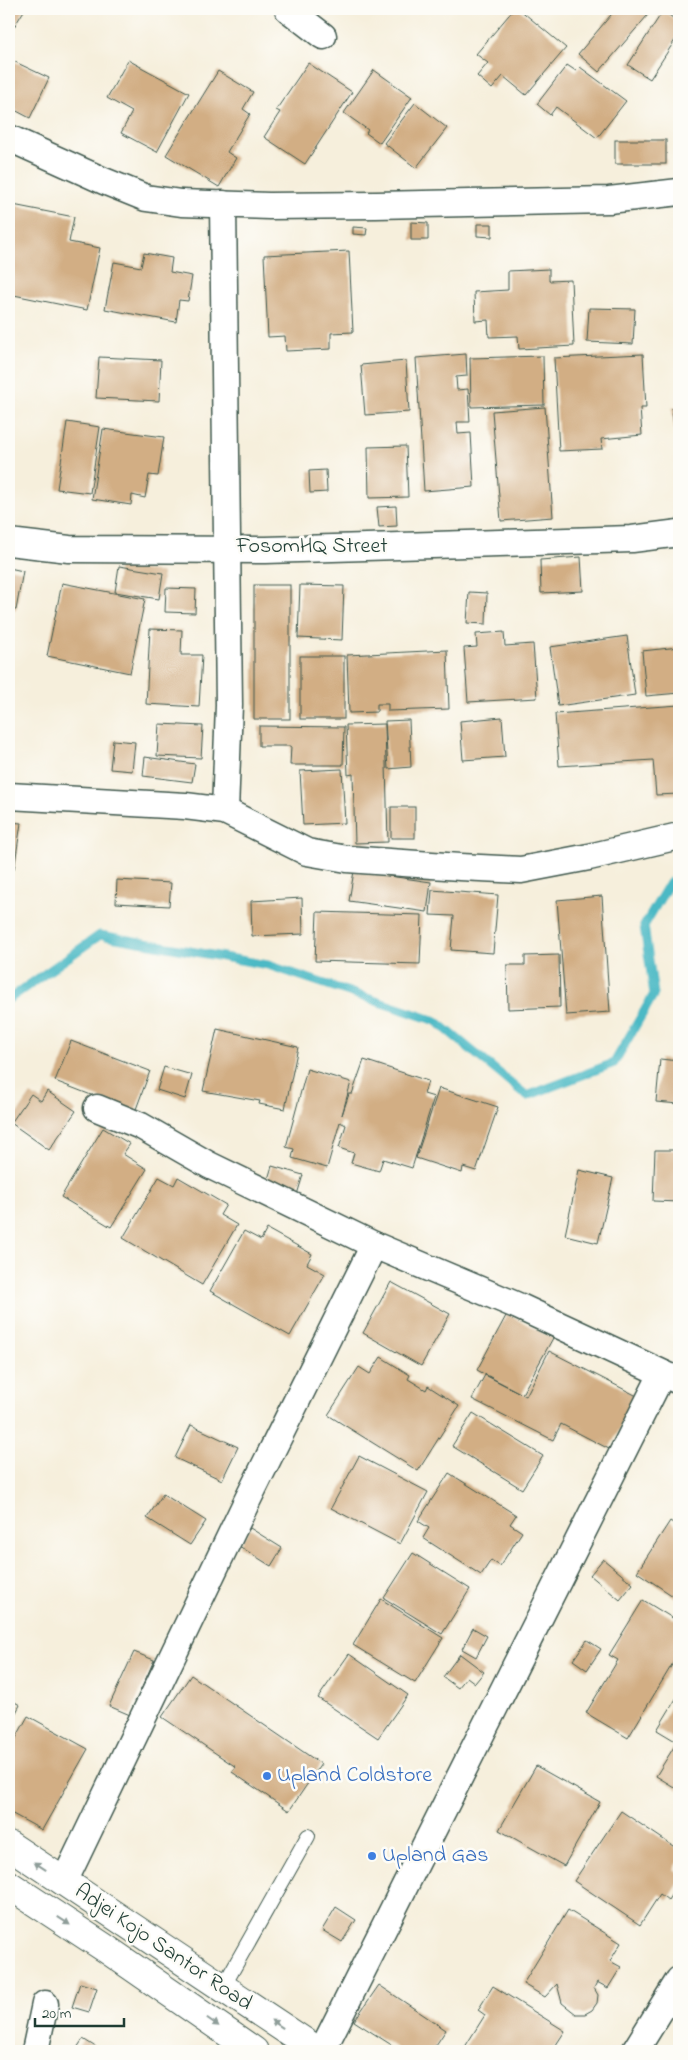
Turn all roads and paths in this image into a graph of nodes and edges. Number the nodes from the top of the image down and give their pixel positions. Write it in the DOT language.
graph roads {
  1 [pos="288,9"];
  2 [pos="323,36"];
  3 [pos="9,138"];
  4 [pos="679,192"];
  5 [pos="223,204"];
  6 [pos="679,533"];
  7 [pos="9,542"];
  8 [pos="227,550"];
  9 [pos="9,796"];
  10 [pos="225,811"];
  11 [pos="679,836"];
  12 [pos="97,1108"];
  13 [pos="374,1245"];
  14 [pos="670,1377"];
  15 [pos="308,1836"];
  16 [pos="9,1845"];
  17 [pos="64,1882"];
  18 [pos="9,1885"];
  19 [pos="679,1980"];
  20 [pos="223,1987"];
  21 [pos="45,2004"];
  22 [pos="36,2051"];
  23 [pos="254,2051"];
  24 [pos="318,2051"];
  25 [pos="322,2051"];
  26 [pos="636,2051"];
  1 -- 2 [label="street"];
  3 -- 5 [label="street"];
  4 -- 5 [label="street"];
  5 -- 8 [label="street, FosomHQ Street"];
  6 -- 8 [label="street, FosomHQ Street"];
  7 -- 8 [label="street"];
  8 -- 10 [label="street"];
  9 -- 10 [label="street"];
  10 -- 11 [label="street"];
  12 -- 13 [label="street"];
  13 -- 14 [label="street"];
  13 -- 17 [label="street"];
  14 -- 25 [label="street"];
  15 -- 20 [label="lane"];
  17 -- 16 [label="street, Adjei Kojo Santor Road, one-way"];
  17 -- 20 [label="street, Adjei Kojo Santor Road"];
  18 -- 23 [label="street, Adjei Kojo Santor Road, one-way"];
  19 -- 26 [label="street"];
  24 -- 20 [label="street, Adjei Kojo Santor Road, one-way"];
  21 -- 22 [label="street"];
}
